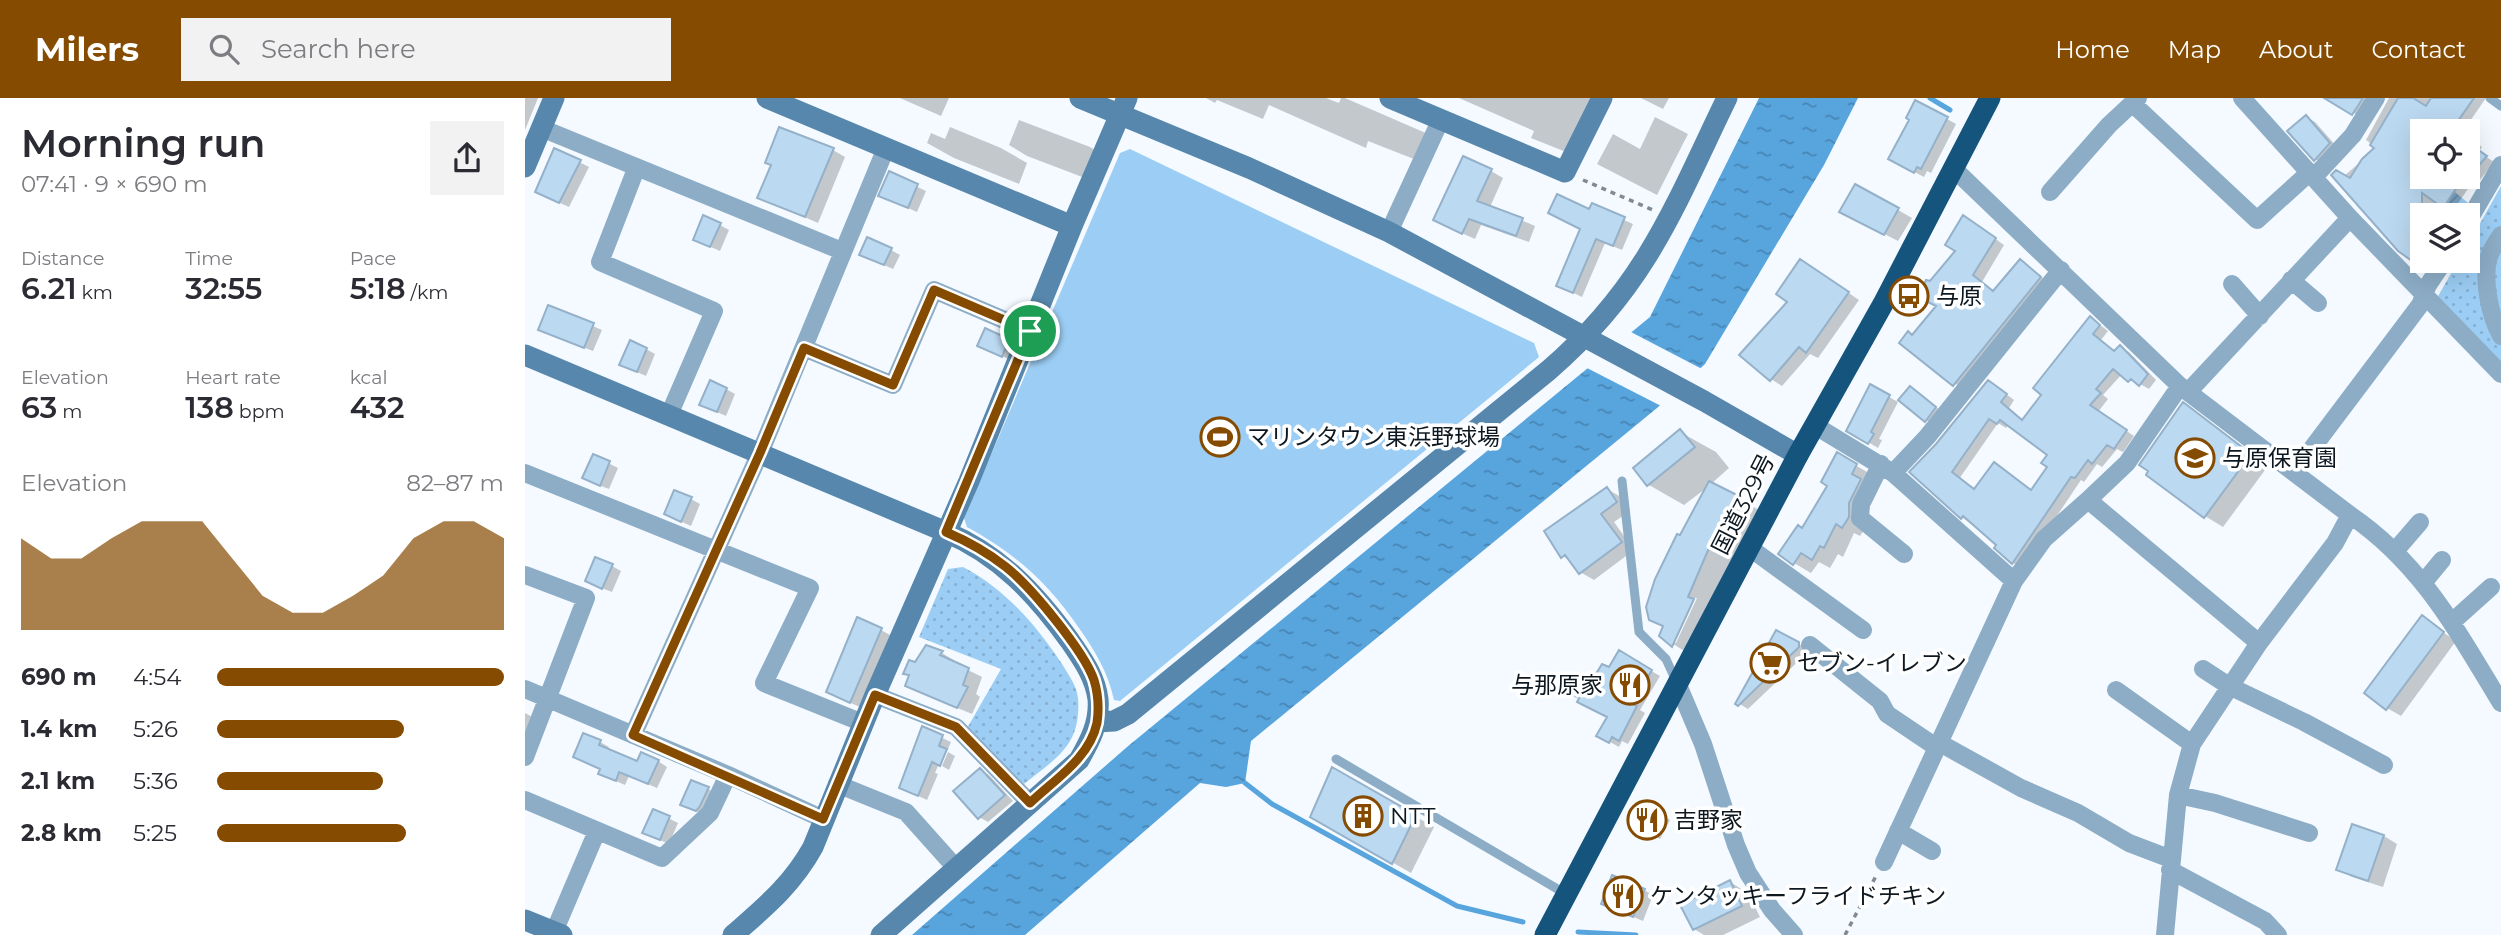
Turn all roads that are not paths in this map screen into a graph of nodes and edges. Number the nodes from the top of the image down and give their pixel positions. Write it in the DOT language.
graph roads {
  1 [pos="554,98"];
  2 [pos="1080,98"];
  3 [pos="1390,98"];
  4 [pos="1602,98"];
  5 [pos="1727,98"];
  6 [pos="1990,98"];
  7 [pos="2242,98"];
  8 [pos="2376,98"];
  9 [pos="2490,98"];
  10 [pos="774,99"];
  11 [pos="2136,101"];
  12 [pos="1124,106"];
  13 [pos="2501,106"];
  14 [pos="1441,119"];
  15 [pos="541,128"];
  16 [pos="886,148"];
  17 [pos="2501,165"];
  18 [pos="525,167"];
  19 [pos="636,169"];
  20 [pos="1954,169"];
  21 [pos="2312,175"];
  22 [pos="2050,192"];
  23 [pos="2479,203"];
  24 [pos="2350,218"];
  25 [pos="1072,226"];
  26 [pos="1389,232"];
  27 [pos="2500,237"];
  28 [pos="842,251"];
  29 [pos="2061,270"];
  30 [pos="2436,273"];
  31 [pos="2291,280"];
  32 [pos="2501,281"];
  33 [pos="2232,284"];
  34 [pos="2425,294"];
  35 [pos="2318,303"];
  36 [pos="2260,316"];
  37 [pos="1030,331"];
  38 [pos="2501,336"];
  39 [pos="1584,338"];
  40 [pos="804,348"];
  41 [pos="525,355"];
  42 [pos="2483,356"];
  43 [pos="2501,374"];
  44 [pos="2184,389"];
  45 [pos="669,415"];
  46 [pos="1814,425"];
  47 [pos="760,453"];
  48 [pos="1798,455"];
  49 [pos="1887,469"];
  50 [pos="2295,471"];
  51 [pos="525,473"];
  52 [pos="1622,481"];
  53 [pos="2088,500"];
  54 [pos="2350,515"];
  55 [pos="2420,522"];
  56 [pos="946,532"];
  57 [pos="1750,548"];
  58 [pos="716,550"];
  59 [pos="2395,551"];
  60 [pos="1904,554"];
  61 [pos="2442,559"];
  62 [pos="525,575"];
  63 [pos="2014,581"];
  64 [pos="2423,583"];
  65 [pos="2491,587"];
  66 [pos="2452,622"];
  67 [pos="1863,630"];
  68 [pos="2259,643"];
  69 [pos="1810,645"];
  70 [pos="2203,669"];
  71 [pos="1678,685"];
  72 [pos="2229,686"];
  73 [pos="525,689"];
  74 [pos="2116,690"];
  75 [pos="875,695"];
  76 [pos="549,699"];
  77 [pos="2501,703"];
  78 [pos="1097,722"];
  79 [pos="863,723"];
  80 [pos="633,735"];
  81 [pos="2192,744"];
  82 [pos="1937,745"];
  83 [pos="525,757"];
  84 [pos="1336,759"];
  85 [pos="2383,765"];
  86 [pos="728,775"];
  87 [pos="837,784"];
  88 [pos="2178,795"];
  89 [pos="525,800"];
  90 [pos="1030,803"];
  91 [pos="823,819"];
  92 [pos="597,831"];
  93 [pos="1898,831"];
  94 [pos="2309,833"];
  95 [pos="1932,851"];
  96 [pos="1884,862"];
  97 [pos="2171,865"];
  98 [pos="957,868"];
  99 [pos="1567,895"];
  100 [pos="525,920"];
  101 [pos="558,933"];
  102 [pos="733,935"];
  103 [pos="881,935"];
  104 [pos="1545,935"];
  105 [pos="1794,935"];
  106 [pos="2165,935"];
  107 [pos="2278,935"];
  1 -- 15 [label="street"];
  2 -- 12 [label="street"];
  3 -- 14 [label="street"];
  4 -- 14 [label="street"];
  5 -- 39 [label="street"];
  6 -- 20 [label="highway, 国道329号"];
  7 -- 21 [label="street"];
  8 -- 21 [label="street"];
  9 -- 13 [label="lane"];
  10 -- 16 [label="street"];
  11 -- 21 [label="street"];
  11 -- 22 [label="street"];
  12 -- 25 [label="street"];
  12 -- 26 [label="street"];
  14 -- 26 [label="street"];
  15 -- 18 [label="street"];
  15 -- 19 [label="street"];
  16 -- 25 [label="street"];
  16 -- 28 [label="street"];
  17 -- 23 [label="street"];
  19 -- 28 [label="street"];
  19 -- 45 [label="street"];
  20 -- 29 [label="street"];
  20 -- 46 [label="highway, 国道329号"];
  21 -- 24 [label="street"];
  24 -- 31 [label="street"];
  24 -- 34 [label="street"];
  25 -- 37 [label="street"];
  26 -- 39 [label="street"];
  27 -- 32 [label="street"];
  27 -- 38 [label="street"];
  28 -- 40 [label="street"];
  29 -- 44 [label="street"];
  29 -- 49 [label="street"];
  30 -- 34 [label="street"];
  31 -- 35 [label="street"];
  31 -- 36 [label="street"];
  33 -- 36 [label="street"];
  34 -- 42 [label="street"];
  34 -- 50 [label="street"];
  36 -- 44 [label="street"];
  37 -- 40 [label="street"];
  37 -- 56 [label="street"];
  38 -- 42 [label="street"];
  39 -- 48 [label="street"];
  39 -- 78 [label="street"];
  40 -- 47 [label="street"];
  41 -- 45 [label="street"];
  42 -- 43 [label="street"];
  44 -- 50 [label="street"];
  44 -- 53 [label="street"];
  45 -- 47 [label="street"];
  46 -- 48 [label="highway, 国道329号"];
  46 -- 49 [label="street"];
  47 -- 56 [label="street"];
  47 -- 58 [label="street"];
  48 -- 57 [label="highway, 国道329号"];
  49 -- 60 [label="street"];
  49 -- 63 [label="street"];
  50 -- 54 [label="street"];
  51 -- 58 [label="street"];
  52 -- 71 [label="lane"];
  53 -- 63 [label="street"];
  53 -- 68 [label="street"];
  54 -- 59 [label="street"];
  54 -- 68 [label="street"];
  55 -- 59 [label="street"];
  56 -- 75 [label="street"];
  56 -- 78 [label="street"];
  57 -- 67 [label="street"];
  57 -- 71 [label="highway, 国道329号"];
  58 -- 79 [label="street"];
  58 -- 80 [label="street"];
  59 -- 64 [label="street"];
  61 -- 64 [label="street"];
  62 -- 76 [label="street"];
  63 -- 82 [label="street"];
  64 -- 66 [label="street"];
  65 -- 66 [label="street"];
  66 -- 77 [label="street"];
  68 -- 72 [label="street"];
  69 -- 82 [label="street"];
  70 -- 72 [label="street"];
  71 -- 99 [label="highway, 国道329号"];
  71 -- 105 [label="street"];
  72 -- 81 [label="street"];
  72 -- 85 [label="street"];
  73 -- 76 [label="street"];
  74 -- 81 [label="street"];
  75 -- 79 [label="street"];
  75 -- 90 [label="street"];
  76 -- 80 [label="street"];
  76 -- 83 [label="street"];
  78 -- 90 [label="street"];
  79 -- 87 [label="street"];
  80 -- 86 [label="street"];
  81 -- 88 [label="street"];
  82 -- 93 [label="street"];
  82 -- 97 [label="street"];
  84 -- 99 [label="lane"];
  86 -- 91 [label="street"];
  86 -- 92 [label="street"];
  87 -- 91 [label="street"];
  87 -- 98 [label="street"];
  88 -- 94 [label="street"];
  88 -- 97 [label="street"];
  89 -- 92 [label="street"];
  90 -- 98 [label="street"];
  91 -- 102 [label="street"];
  92 -- 101 [label="street"];
  93 -- 95 [label="street"];
  93 -- 96 [label="street"];
  97 -- 106 [label="street"];
  97 -- 107 [label="street"];
  98 -- 103 [label="street"];
  99 -- 104 [label="highway, 国道329号"];
  100 -- 101 [label="street"];
}
